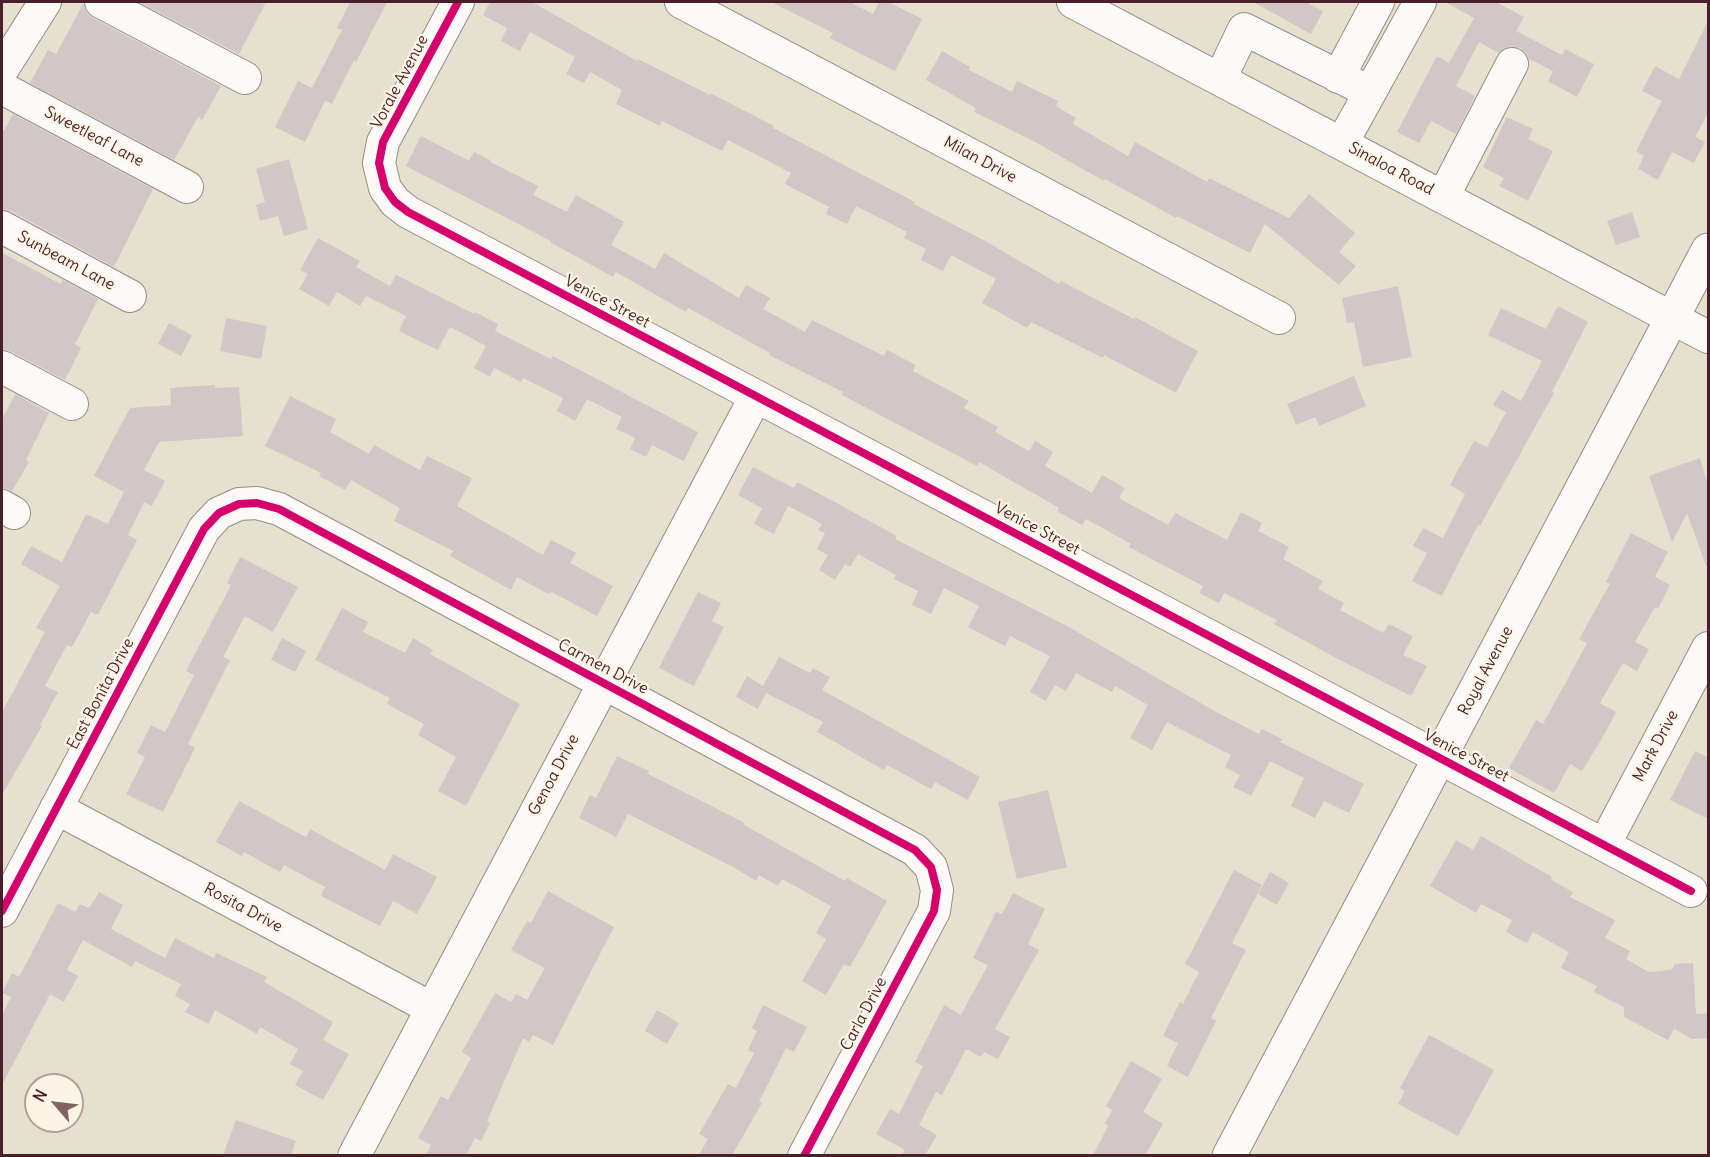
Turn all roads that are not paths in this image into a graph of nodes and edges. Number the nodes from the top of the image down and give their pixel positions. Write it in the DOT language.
graph roads {
  1 [pos="45,2"];
  2 [pos="101,2"];
  3 [pos="458,2"];
  4 [pos="681,2"];
  5 [pos="1073,2"];
  6 [pos="1378,2"];
  7 [pos="1420,2"];
  8 [pos="1120,12"];
  9 [pos="1512,64"];
  10 [pos="2,70"];
  11 [pos="1338,76"];
  12 [pos="244,78"];
  13 [pos="1220,79"];
  14 [pos="2,88"];
  15 [pos="1370,92"];
  16 [pos="1342,143"];
  17 [pos="383,179"];
  18 [pos="187,187"];
  19 [pos="1443,197"];
  20 [pos="2,227"];
  21 [pos="1708,250"];
  22 [pos="130,296"];
  23 [pos="1279,318"];
  24 [pos="1672,318"];
  25 [pos="1708,337"];
  26 [pos="2,367"];
  27 [pos="756,396"];
  28 [pos="72,404"];
  29 [pos="239,504"];
  30 [pos="1708,648"];
  31 [pos="604,682"];
  32 [pos="1440,757"];
  33 [pos="56,808"];
  34 [pos="1604,845"];
  35 [pos="936,883"];
  36 [pos="1691,891"];
  37 [pos="2,911"];
  38 [pos="431,1008"];
  39 [pos="354,1155"];
  40 [pos="804,1155"];
  41 [pos="1229,1155"];
  1 -- 10 [label="street"];
  2 -- 12 [label="street"];
  3 -- 17 [label="street, Vorale Avenue"];
  4 -- 23 [label="street, Milan Drive"];
  5 -- 8 [label="street, Sinaloa Road"];
  6 -- 11 [label="street"];
  7 -- 15 [label="street"];
  8 -- 13 [label="street, Sinaloa Road"];
  9 -- 19 [label="street"];
  11 -- 13 [label="street"];
  11 -- 15 [label="street"];
  13 -- 16 [label="street, Sinaloa Road"];
  14 -- 18 [label="street, Sweetleaf Lane"];
  15 -- 16 [label="street"];
  16 -- 19 [label="street, Sinaloa Road"];
  17 -- 27 [label="street, Venice Street"];
  19 -- 24 [label="street, Sinaloa Road"];
  20 -- 22 [label="street, Sunbeam Lane"];
  21 -- 24 [label="main road, Royal Avenue"];
  24 -- 25 [label="street, Sinaloa Road"];
  24 -- 32 [label="main road, Royal Avenue"];
  26 -- 28 [label="street"];
  27 -- 31 [label="street, Genoa Drive"];
  27 -- 32 [label="street, Venice Street"];
  29 -- 31 [label="street, Carmen Drive"];
  29 -- 33 [label="street, East Bonita Drive"];
  30 -- 34 [label="street, Mark Drive"];
  31 -- 35 [label="street, Carmen Drive"];
  31 -- 38 [label="street, Genoa Drive"];
  32 -- 34 [label="street, Venice Street"];
  32 -- 41 [label="main road, Royal Avenue"];
  33 -- 37 [label="street, East Bonita Drive"];
  33 -- 38 [label="street, Rosita Drive"];
  34 -- 36 [label="street, Venice Street"];
  35 -- 40 [label="street, Carla Drive"];
  38 -- 39 [label="street, Genoa Drive"];
}
